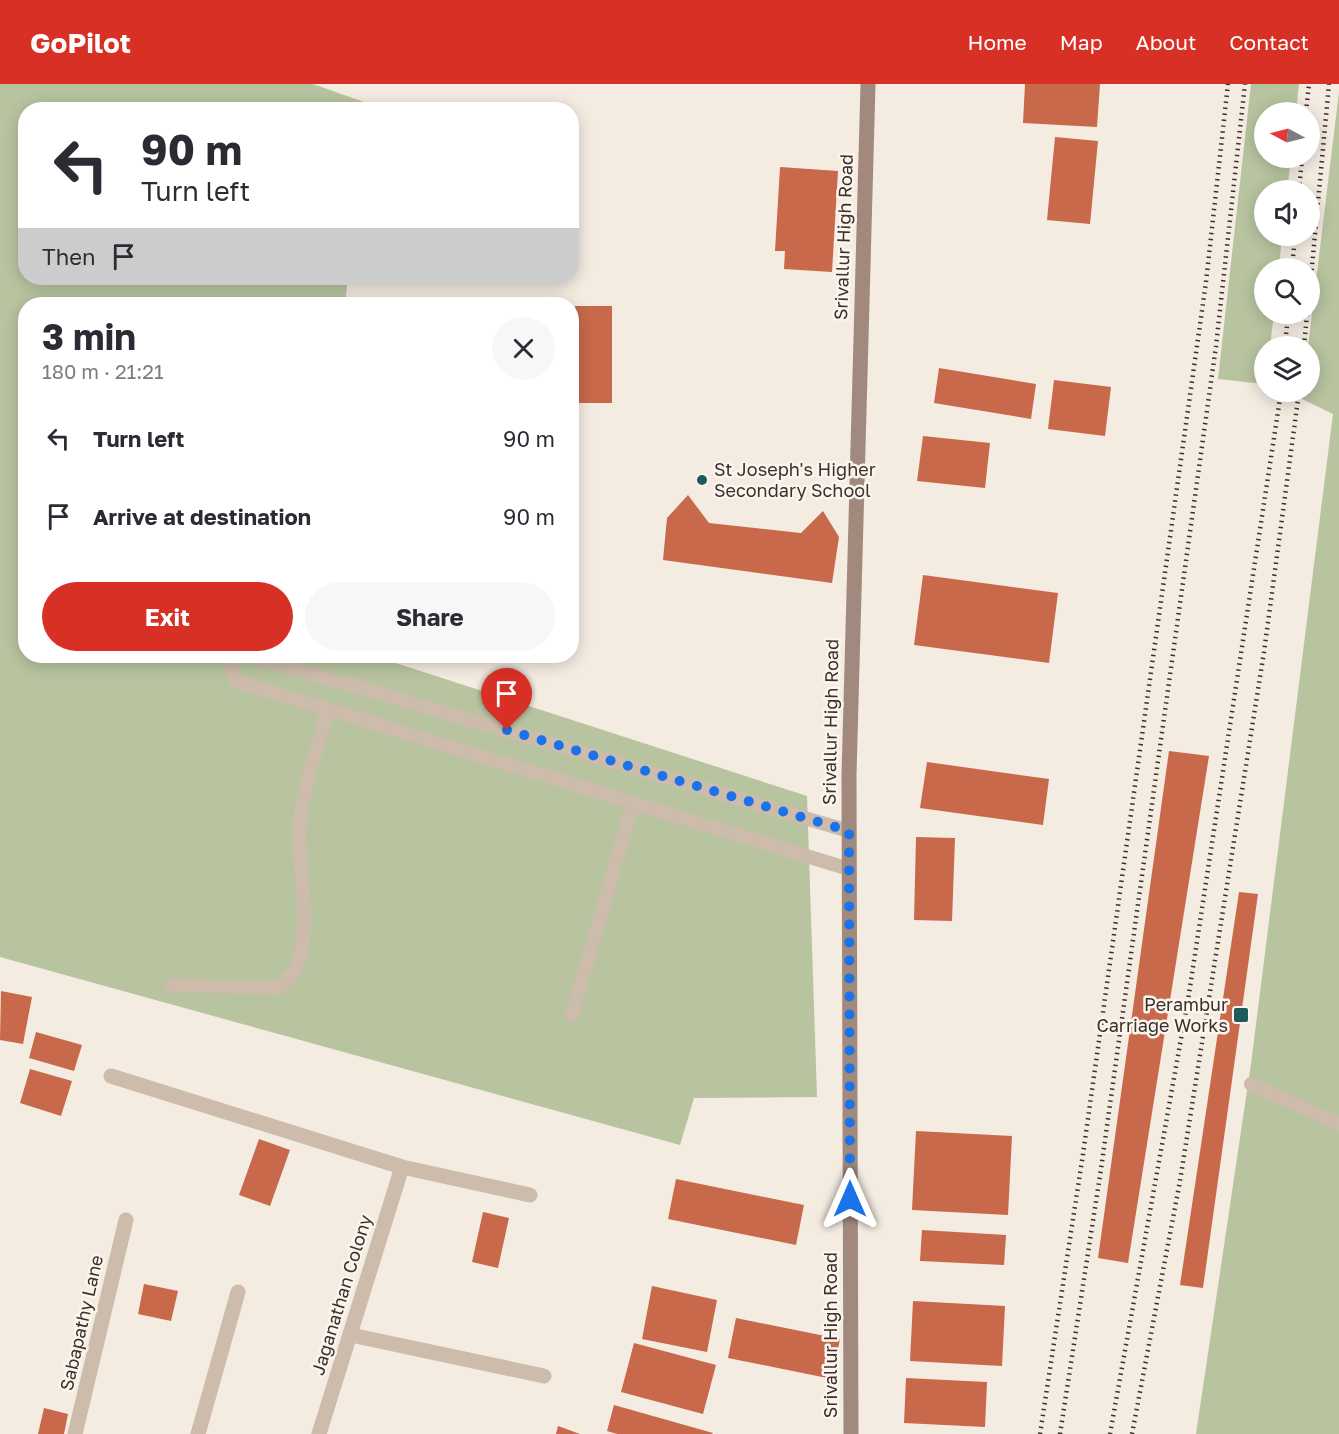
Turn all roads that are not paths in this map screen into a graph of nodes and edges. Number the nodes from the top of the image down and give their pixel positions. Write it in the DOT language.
graph roads {
  1 [pos="868,84"];
  2 [pos="232,663"];
  3 [pos="276,663"];
  4 [pos="328,709"];
  5 [pos="633,802"];
  6 [pos="849,831"];
  7 [pos="849,869"];
  8 [pos="172,985"];
  9 [pos="572,1015"];
  10 [pos="111,1076"];
  11 [pos="1251,1084"];
  12 [pos="1339,1124"];
  13 [pos="402,1167"];
  14 [pos="530,1195"];
  15 [pos="126,1220"];
  16 [pos="238,1292"];
  17 [pos="351,1335"];
  18 [pos="544,1376"];
  19 [pos="75,1434"];
  20 [pos="198,1434"];
  21 [pos="319,1434"];
  22 [pos="851,1434"];
  1 -- 6 [label="street, Srivallur High Road"];
  2 -- 4 [label="lane"];
  3 -- 6 [label="lane"];
  4 -- 5 [label="lane"];
  4 -- 8 [label="lane"];
  5 -- 7 [label="lane"];
  5 -- 9 [label="lane"];
  6 -- 7 [label="street, Srivallur High Road"];
  7 -- 22 [label="street, Srivallur High Road"];
  10 -- 13 [label="street"];
  11 -- 12 [label="lane"];
  13 -- 14 [label="street"];
  13 -- 17 [label="street, Jaganathan Colony"];
  15 -- 19 [label="street, Sabapathy Lane"];
  16 -- 20 [label="street"];
  17 -- 18 [label="street"];
  17 -- 21 [label="street, Jaganathan Colony"];
}
